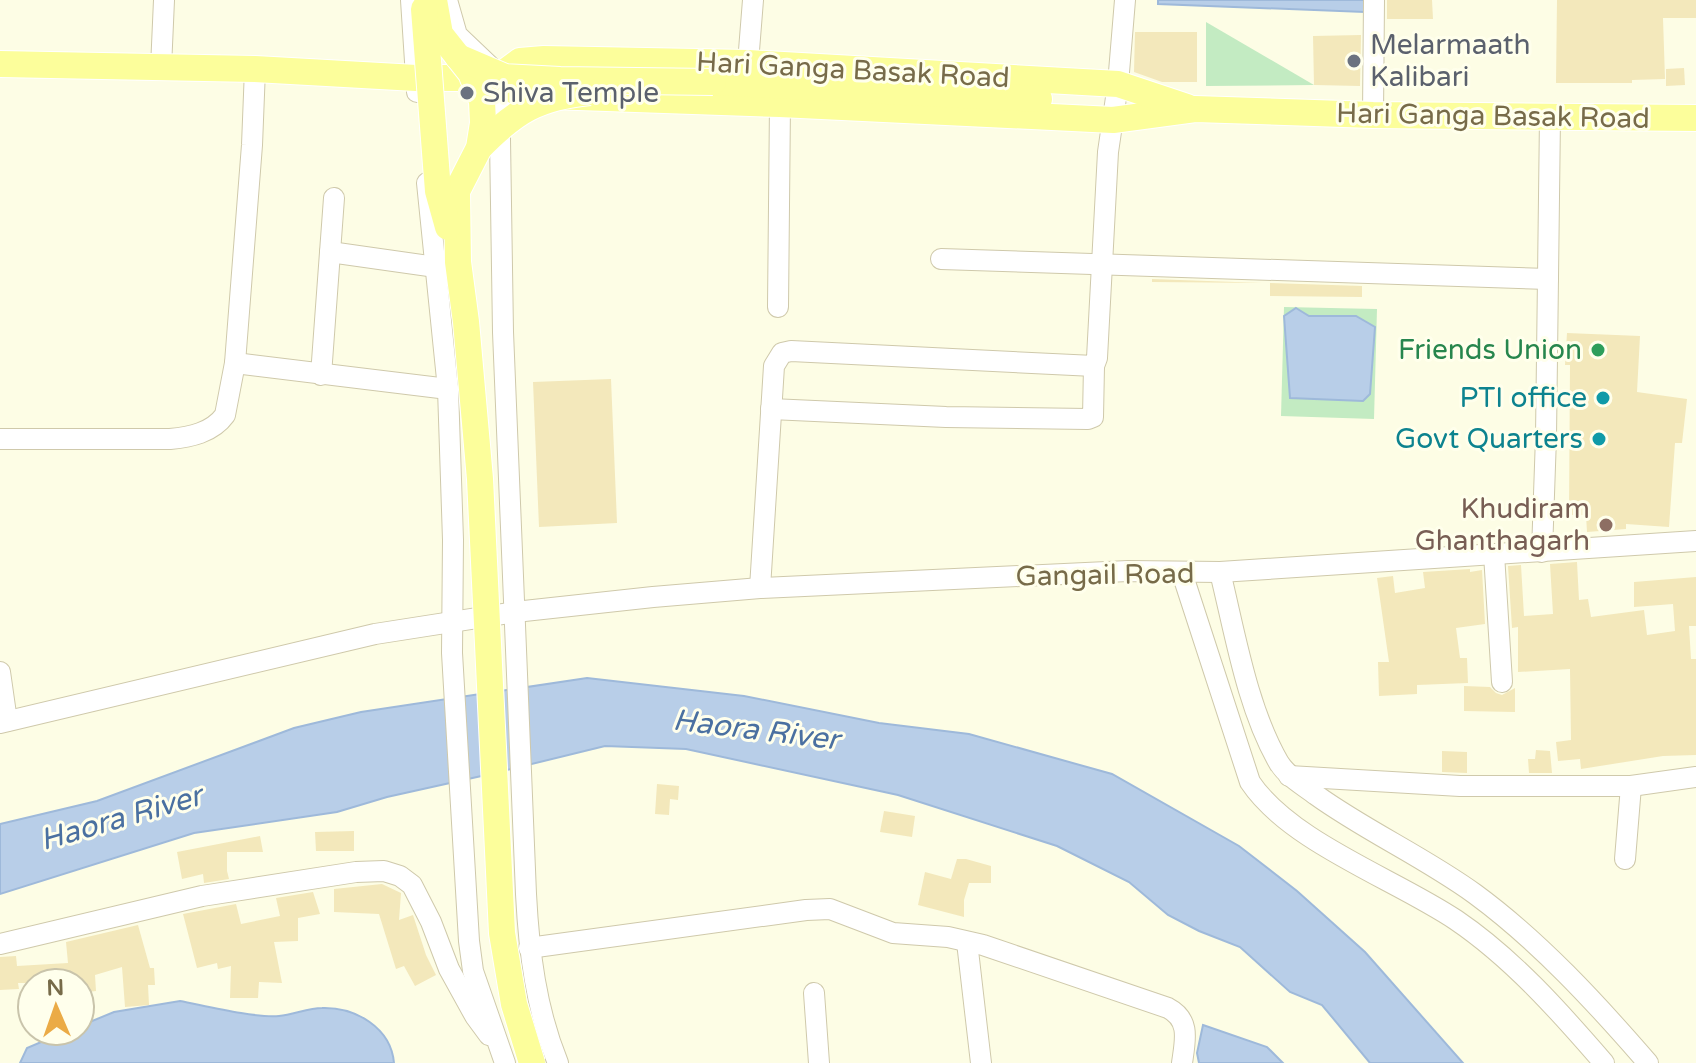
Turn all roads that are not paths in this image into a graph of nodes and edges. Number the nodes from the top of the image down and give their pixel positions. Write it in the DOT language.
graph roads {
  1 [pos="164,0"];
  2 [pos="411,0"];
  3 [pos="423,0"];
  4 [pos="434,0"];
  5 [pos="447,0"];
  6 [pos="753,0"];
  7 [pos="1125,0"];
  8 [pos="1374,0"];
  9 [pos="458,57"];
  10 [pos="748,63"];
  11 [pos="0,64"];
  12 [pos="161,68"];
  13 [pos="255,69"];
  14 [pos="416,78"];
  15 [pos="497,78"];
  16 [pos="713,82"];
  17 [pos="1116,103"];
  18 [pos="780,104"];
  19 [pos="1373,115"];
  20 [pos="1550,117"];
  21 [pos="1696,118"];
  22 [pos="479,148"];
  23 [pos="334,198"];
  24 [pos="330,252"];
  25 [pos="941,259"];
  26 [pos="447,264"];
  27 [pos="1101,264"];
  28 [pos="1548,279"];
  29 [pos="778,307"];
  30 [pos="235,363"];
  31 [pos="1094,366"];
  32 [pos="321,375"];
  33 [pos="448,389"];
  34 [pos="771,409"];
  35 [pos="0,439"];
  36 [pos="1696,541"];
  37 [pos="1542,552"];
  38 [pos="1494,554"];
  39 [pos="1220,572"];
  40 [pos="1182,573"];
  41 [pos="760,588"];
  42 [pos="515,612"];
  43 [pos="452,623"];
  44 [pos="0,672"];
  45 [pos="1502,682"];
  46 [pos="3,722"];
  47 [pos="1289,776"];
  48 [pos="1696,777"];
  49 [pos="1631,786"];
  50 [pos="1625,859"];
  51 [pos="967,942"];
  52 [pos="0,944"];
  53 [pos="529,948"];
  54 [pos="814,993"];
  55 [pos="505,1063"];
  56 [pos="532,1063"];
  57 [pos="558,1063"];
  58 [pos="819,1063"];
  59 [pos="981,1063"];
  60 [pos="1182,1063"];
  61 [pos="1604,1063"];
  62 [pos="1648,1063"];
  1 -- 12 [label="street"];
  2 -- 14 [label="street"];
  3 -- 26 [label="main road, bridge"];
  4 -- 9 [label="main road, bridge"];
  5 -- 15 [label="street"];
  6 -- 10 [label="street"];
  7 -- 17 [label="street"];
  8 -- 19 [label="street"];
  9 -- 16 [label="main road, bridge"];
  9 -- 22 [label="main road, bridge"];
  10 -- 15 [label="main road, Hari Ganga Basak Road"];
  10 -- 17 [label="main road, Hari Ganga Basak Road"];
  11 -- 12 [label="main road"];
  12 -- 13 [label="main road"];
  13 -- 14 [label="main road"];
  13 -- 30 [label="street"];
  14 -- 15 [label="main road"];
  14 -- 26 [label="street"];
  15 -- 18 [label="main road, Hari Ganga Basak Road"];
  15 -- 42 [label="street"];
  16 -- 17 [label="main road"];
  16 -- 22 [label="main road, bridge"];
  17 -- 18 [label="main road, Hari Ganga Basak Road"];
  17 -- 19 [label="main road, Hari Ganga Basak Road"];
  17 -- 27 [label="street"];
  18 -- 29 [label="street"];
  19 -- 20 [label="main road, Hari Ganga Basak Road"];
  20 -- 21 [label="main road, Hari Ganga Basak Road"];
  20 -- 28 [label="street"];
  22 -- 26 [label="main road, bridge"];
  23 -- 24 [label="street"];
  24 -- 26 [label="street"];
  24 -- 32 [label="street"];
  25 -- 27 [label="street"];
  26 -- 33 [label="street"];
  26 -- 56 [label="main road, bridge"];
  27 -- 28 [label="street"];
  27 -- 31 [label="street"];
  28 -- 37 [label="street"];
  30 -- 32 [label="street"];
  30 -- 35 [label="street"];
  31 -- 34 [label="street"];
  31 -- 34 [label="street"];
  32 -- 33 [label="street"];
  33 -- 43 [label="street"];
  34 -- 41 [label="street"];
  36 -- 37 [label="street, Gangail Road"];
  37 -- 38 [label="street, Gangail Road"];
  38 -- 39 [label="street, Gangail Road"];
  38 -- 45 [label="street"];
  39 -- 40 [label="street, Gangail Road"];
  39 -- 47 [label="street"];
  40 -- 41 [label="street, Gangail Road"];
  40 -- 61 [label="street"];
  41 -- 42 [label="street, Gangail Road"];
  42 -- 43 [label="street, Gangail Road"];
  42 -- 53 [label="street"];
  43 -- 46 [label="street, Gangail Road"];
  43 -- 55 [label="street"];
  44 -- 46 [label="street"];
  47 -- 49 [label="street"];
  47 -- 62 [label="street"];
  48 -- 49 [label="street"];
  49 -- 50 [label="street"];
  51 -- 53 [label="street"];
  51 -- 59 [label="street"];
  51 -- 60 [label="street"];
  52 -- 55 [label="street"];
  53 -- 57 [label="street"];
  54 -- 58 [label="street"];
}
